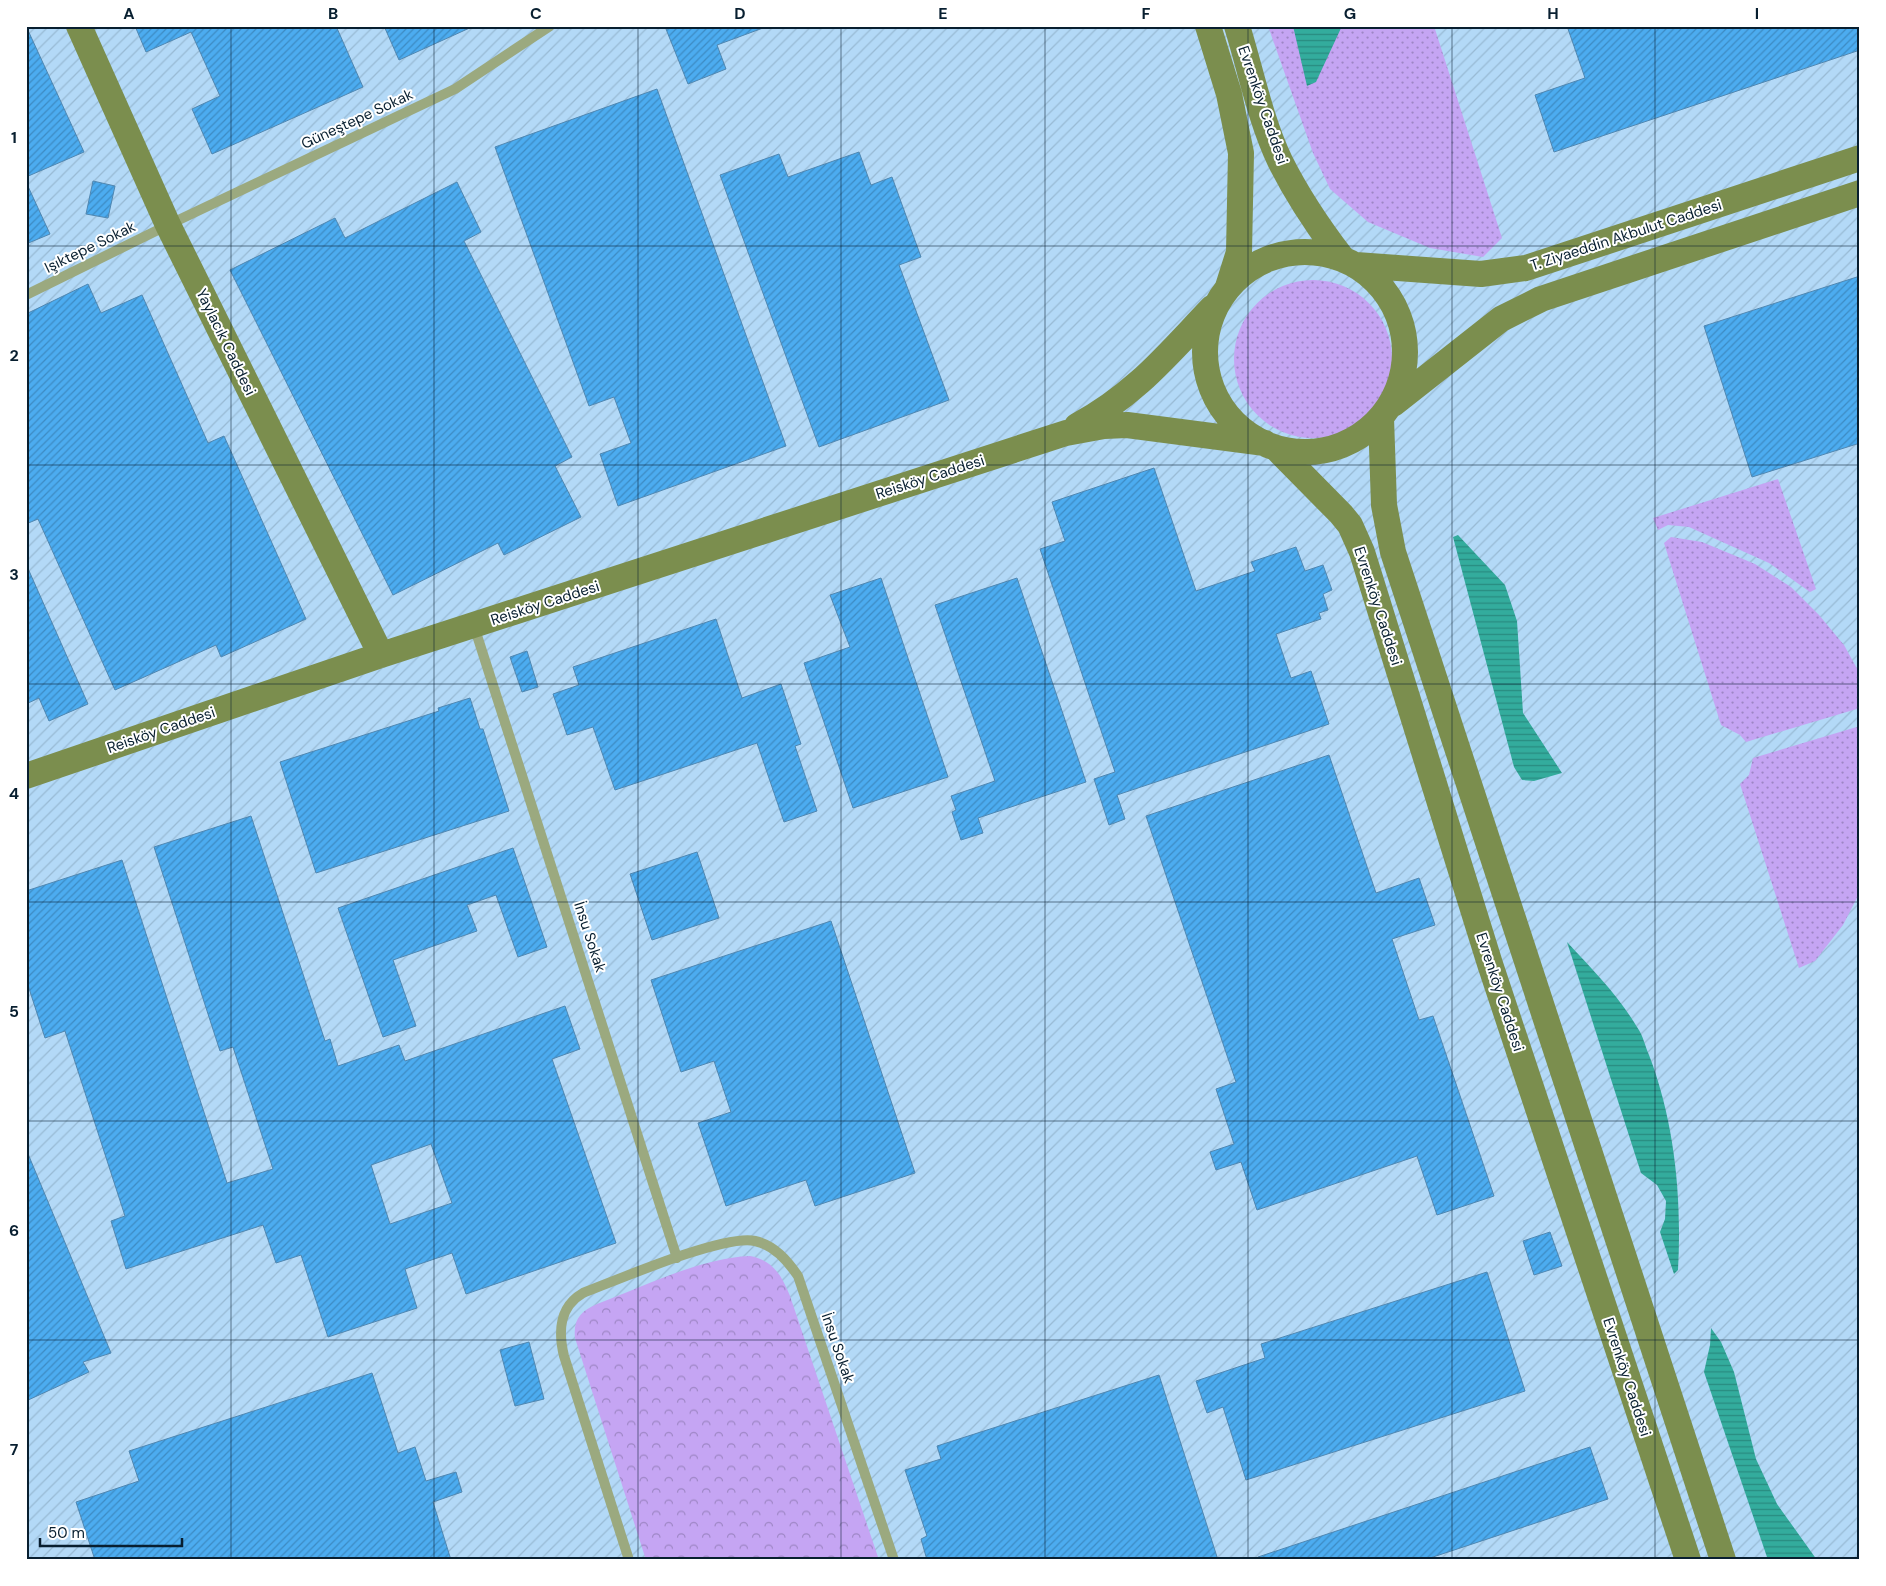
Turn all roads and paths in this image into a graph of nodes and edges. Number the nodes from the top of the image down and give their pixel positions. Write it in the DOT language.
graph roads {
  1 [pos="79,26"];
  2 [pos="550,26"];
  3 [pos="1208,26"];
  4 [pos="1237,26"];
  5 [pos="1860,158"];
  6 [pos="1860,193"];
  7 [pos="168,225"];
  8 [pos="1349,262"];
  9 [pos="1223,294"];
  10 [pos="26,295"];
  11 [pos="1386,412"];
  12 [pos="1066,433"];
  13 [pos="1271,445"];
  14 [pos="474,626"];
  15 [pos="381,655"];
  16 [pos="26,776"];
  17 [pos="677,1258"];
  18 [pos="629,1560"];
  19 [pos="894,1560"];
  20 [pos="1688,1560"];
  21 [pos="1723,1560"];
  1 -- 7 [label="main road, Yaylacık Caddesi"];
  2 -- 7 [label="lane, Güneştepe Sokak"];
  3 -- 9 [label="main road, Evrenköy Caddesi"];
  4 -- 8 [label="main road, Evrenköy Caddesi"];
  5 -- 8 [label="main road, T. Ziyaeddin Akbulut Caddesi"];
  6 -- 11 [label="main road"];
  7 -- 10 [label="lane, Işıktepe Sokak"];
  7 -- 15 [label="main road, Yaylacık Caddesi"];
  8 -- 9 [label="main road, T. Ziyaeddin Akbulut Caddesi"];
  8 -- 11 [label="main road"];
  9 -- 12 [label="main road, Reisköy Caddesi"];
  9 -- 13 [label="main road, Evrenköy Caddesi"];
  11 -- 13 [label="main road, Reisköy Caddesi"];
  11 -- 21 [label="main road, Evrenköy Caddesi"];
  12 -- 13 [label="main road, Reisköy Caddesi"];
  12 -- 14 [label="main road, Reisköy Caddesi"];
  13 -- 20 [label="main road, Evrenköy Caddesi"];
  14 -- 15 [label="main road, Reisköy Caddesi"];
  14 -- 17 [label="lane, İnsu Sokak"];
  15 -- 16 [label="main road, Reisköy Caddesi"];
  17 -- 18 [label="lane, İnsu Sokak"];
  17 -- 19 [label="lane, İnsu Sokak"];
}
